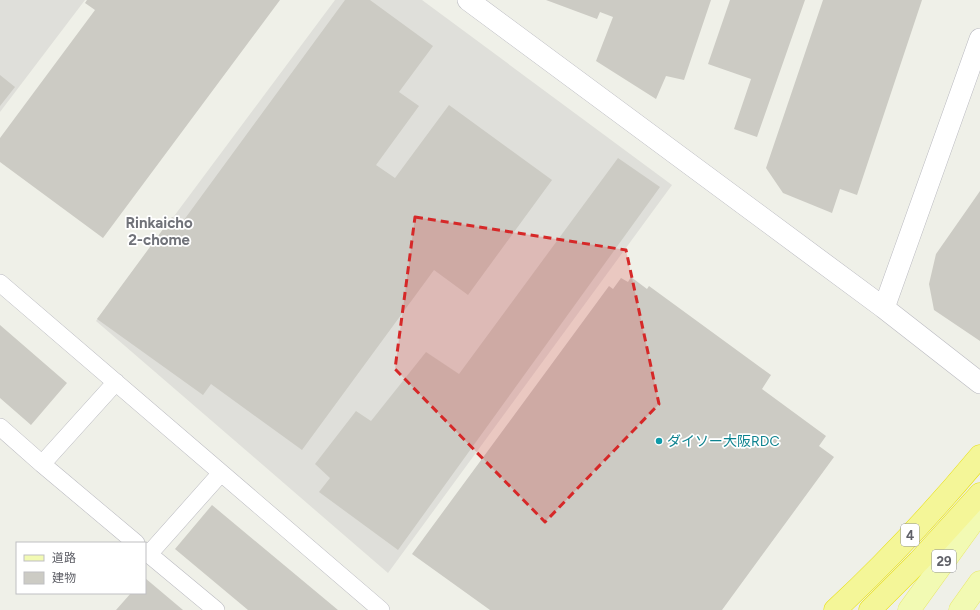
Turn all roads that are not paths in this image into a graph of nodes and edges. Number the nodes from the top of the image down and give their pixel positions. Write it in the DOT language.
graph roads {
  1 [pos="468,0"];
  2 [pos="980,40"];
  3 [pos="0,282"];
  4 [pos="884,308"];
  5 [pos="116,382"];
  6 [pos="980,383"];
  7 [pos="0,427"];
  8 [pos="980,456"];
  9 [pos="42,464"];
  10 [pos="221,473"];
  11 [pos="980,494"];
  12 [pos="980,512"];
  13 [pos="135,542"];
  14 [pos="147,552"];
  15 [pos="980,582"];
  16 [pos="216,610"];
  17 [pos="381,610"];
  18 [pos="835,610"];
  19 [pos="870,610"];
  20 [pos="909,610"];
  21 [pos="960,610"];
  1 -- 4 [label="street"];
  2 -- 4 [label="street"];
  3 -- 5 [label="street"];
  4 -- 6 [label="street"];
  5 -- 9 [label="street"];
  5 -- 10 [label="street"];
  7 -- 9 [label="street"];
  8 -- 18 [label="highway, 4"];
  9 -- 13 [label="street"];
  10 -- 14 [label="street"];
  10 -- 17 [label="street"];
  11 -- 19 [label="highway, 4"];
  12 -- 20 [label="main road, 29"];
  14 -- 16 [label="street"];
  15 -- 21 [label="main road"];
}
